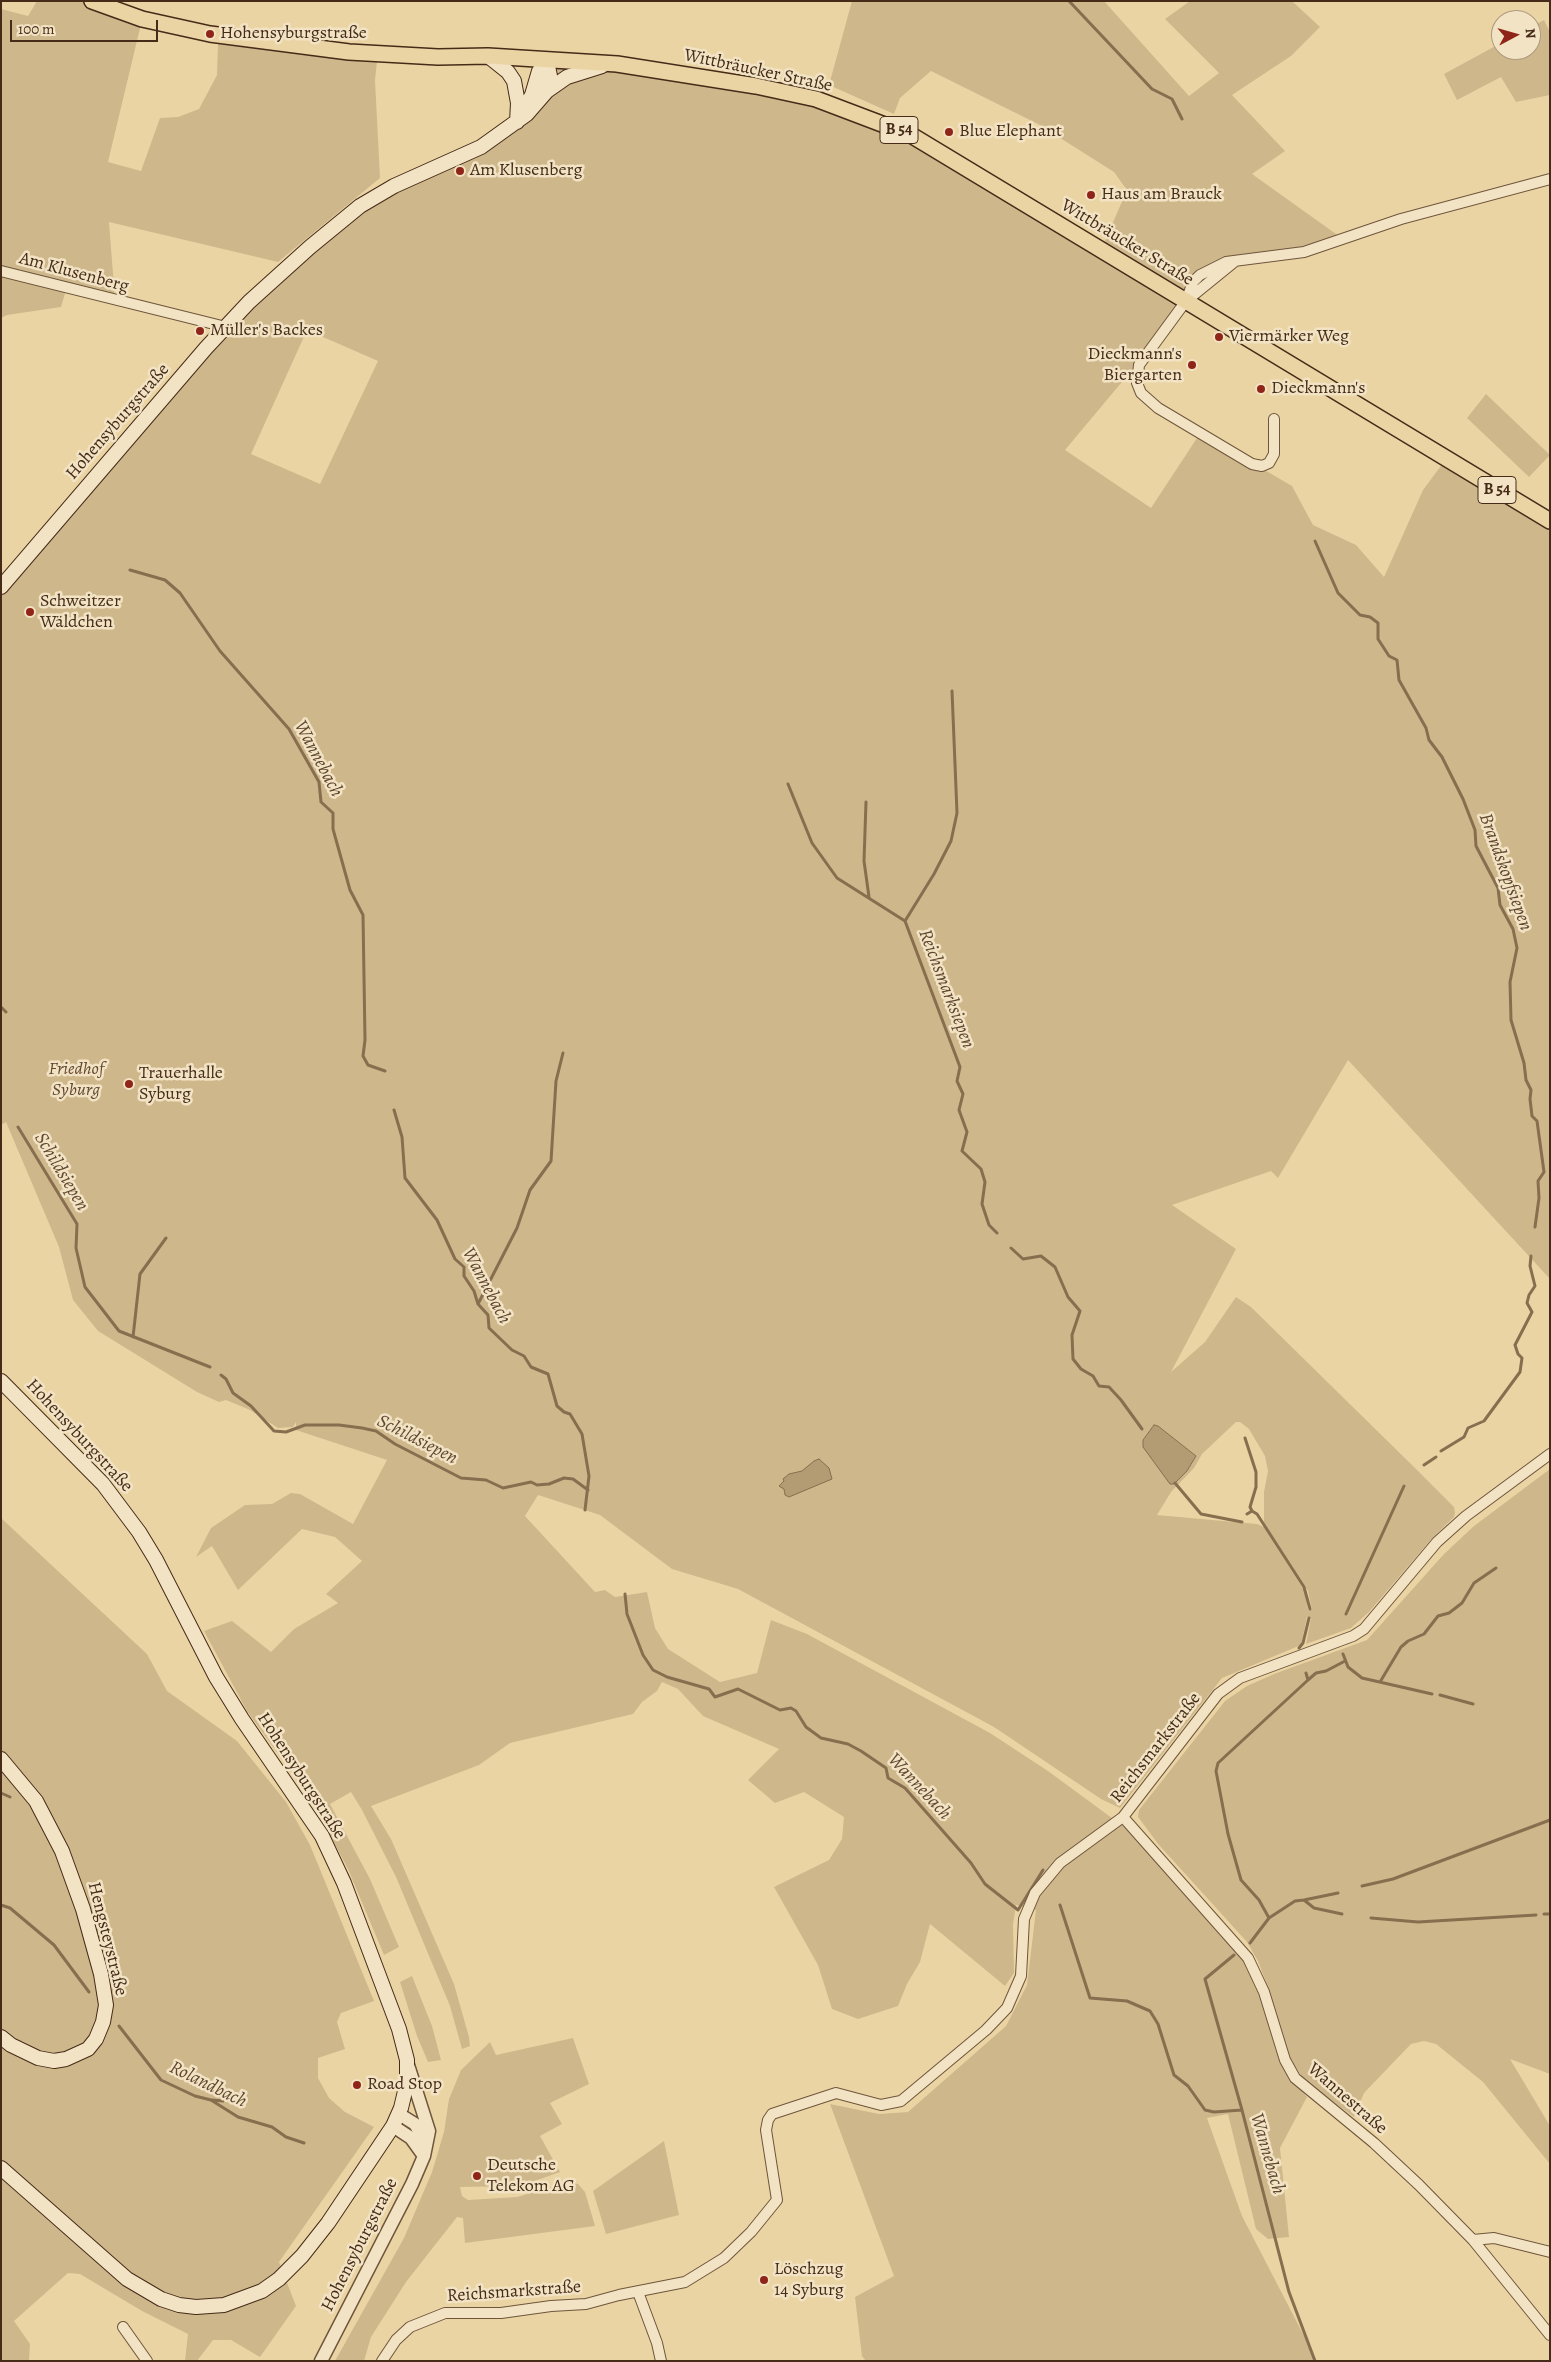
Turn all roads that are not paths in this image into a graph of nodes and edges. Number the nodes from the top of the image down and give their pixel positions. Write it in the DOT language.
graph roads {
  1 [pos="92,1"];
  2 [pos="488,56"];
  3 [pos="547,61"];
  4 [pos="617,64"];
  5 [pos="547,91"];
  6 [pos="517,122"];
  7 [pos="1550,179"];
  8 [pos="1,271"];
  9 [pos="1186,301"];
  10 [pos="226,327"];
  11 [pos="1274,419"];
  12 [pos="1550,521"];
  13 [pos="1,587"];
  14 [pos="1,1381"];
  15 [pos="1550,1454"];
  16 [pos="1,1759"];
  17 [pos="1123,1817"];
  18 [pos="1,2037"];
  19 [pos="407,2060"];
  20 [pos="396,2120"];
  21 [pos="426,2151"];
  22 [pos="1,2168"];
  23 [pos="1473,2240"];
  24 [pos="1550,2252"];
  25 [pos="638,2292"];
  26 [pos="123,2327"];
  27 [pos="1550,2335"];
  28 [pos="147,2361"];
  29 [pos="321,2361"];
  30 [pos="382,2361"];
  31 [pos="661,2361"];
  1 -- 2 [label="main road, Wittbräucker Straße / B 54"];
  2 -- 3 [label="main road, Wittbräucker Straße / B 54"];
  2 -- 6 [label="main road"];
  3 -- 4 [label="main road, Wittbräucker Straße / B 54"];
  3 -- 5 [label="main road"];
  3 -- 6 [label="main road, Hohensyburgstraße"];
  4 -- 5 [label="main road, B 54"];
  4 -- 9 [label="main road, Wittbräucker Straße / B 54"];
  5 -- 6 [label="main road, Hohensyburgstraße"];
  6 -- 10 [label="main road, Hohensyburgstraße"];
  7 -- 9 [label="street"];
  8 -- 10 [label="street, Am Klusenberg"];
  9 -- 11 [label="street"];
  9 -- 12 [label="main road, Wittbräucker Straße / B 54"];
  10 -- 13 [label="main road, Hohensyburgstraße"];
  14 -- 19 [label="main road, Hohensyburgstraße"];
  15 -- 17 [label="street, Reichsmarkstraße"];
  16 -- 18 [label="main road, Hengsteystraße"];
  17 -- 23 [label="street, Wannestraße"];
  17 -- 25 [label="street, Reichsmarkstraße"];
  19 -- 20 [label="main road, Hohensyburgstraße"];
  19 -- 21 [label="street"];
  20 -- 21 [label="street"];
  20 -- 22 [label="main road, Hohensyburgstraße"];
  21 -- 29 [label="street, Hohensyburgstraße"];
  23 -- 24 [label="street"];
  23 -- 27 [label="street, Wannestraße"];
  25 -- 30 [label="street, Reichsmarkstraße"];
  25 -- 31 [label="street"];
  26 -- 28 [label="street"];
}
